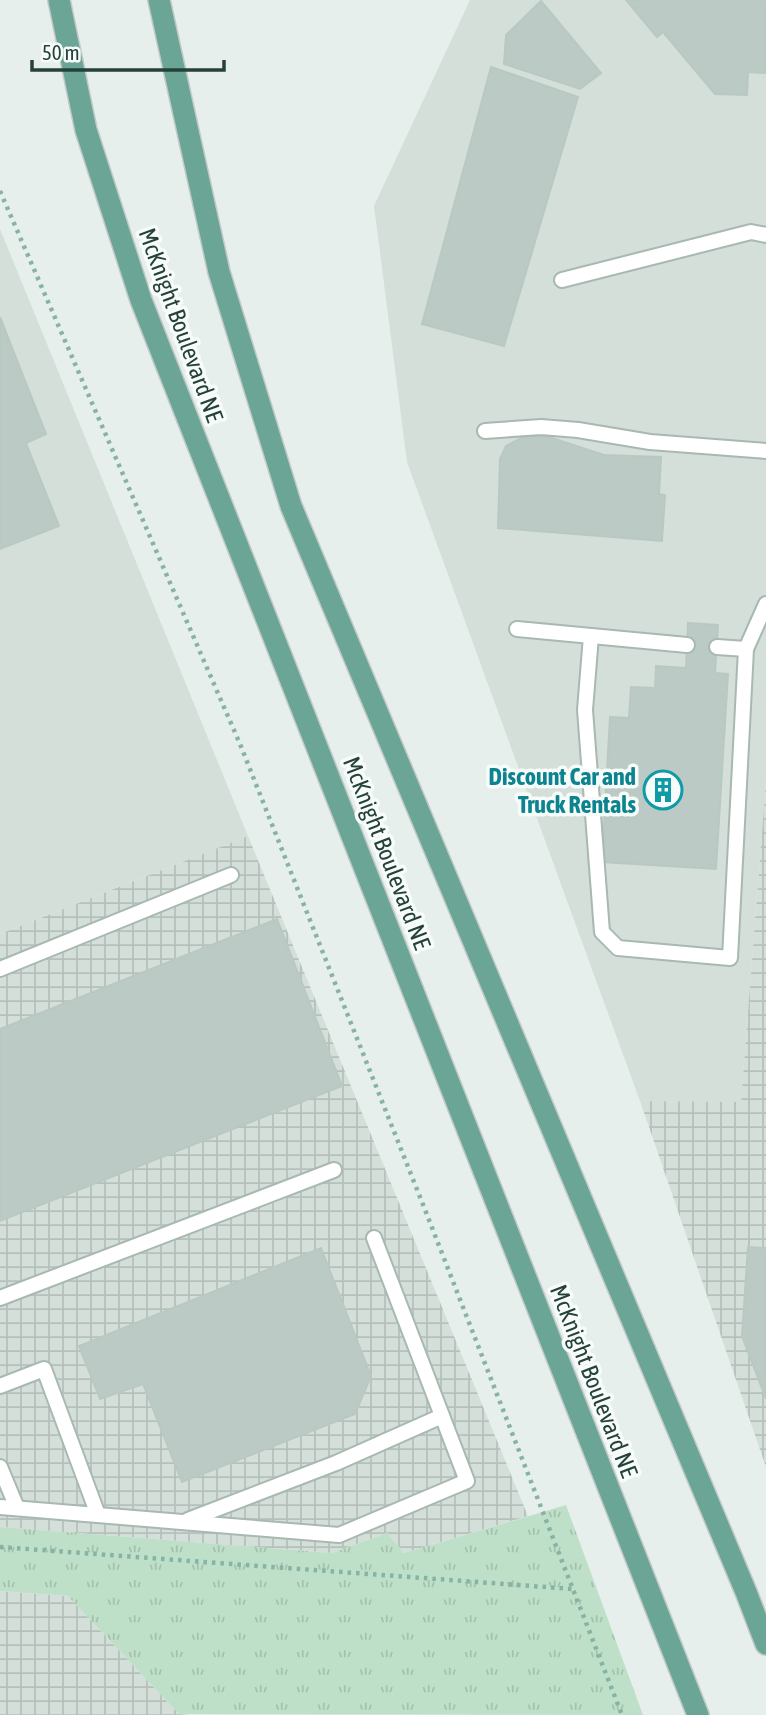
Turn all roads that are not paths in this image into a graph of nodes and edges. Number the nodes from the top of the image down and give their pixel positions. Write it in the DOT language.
graph roads {
  1 [pos="59,0"];
  2 [pos="162,7"];
  3 [pos="766,235"];
  4 [pos="562,279"];
  5 [pos="485,431"];
  6 [pos="766,451"];
  7 [pos="766,604"];
  8 [pos="517,629"];
  9 [pos="591,636"];
  10 [pos="687,645"];
  11 [pos="717,647"];
  12 [pos="746,649"];
  13 [pos="230,875"];
  14 [pos="0,970"];
  15 [pos="334,1170"];
  16 [pos="374,1238"];
  17 [pos="0,1297"];
  18 [pos="0,1386"];
  19 [pos="442,1416"];
  20 [pos="0,1467"];
  21 [pos="0,1507"];
  22 [pos="17,1508"];
  23 [pos="98,1515"];
  24 [pos="184,1522"];
  25 [pos="766,1644"];
  26 [pos="694,1710"];
  1 -- 26 [label="main road, McKnight Boulevard NE"];
  2 -- 25 [label="main road, McKnight Boulevard NE"];
  3 -- 4 [label="lane"];
  5 -- 6 [label="lane"];
  7 -- 12 [label="lane"];
  8 -- 9 [label="lane"];
  9 -- 10 [label="lane"];
  9 -- 12 [label="lane"];
  11 -- 12 [label="lane"];
  13 -- 14 [label="lane"];
  15 -- 17 [label="lane"];
  16 -- 19 [label="lane"];
  18 -- 23 [label="lane"];
  19 -- 24 [label="lane"];
  19 -- 24 [label="lane"];
  20 -- 22 [label="lane"];
  21 -- 22 [label="lane"];
  22 -- 23 [label="lane"];
  23 -- 24 [label="lane"];
}
